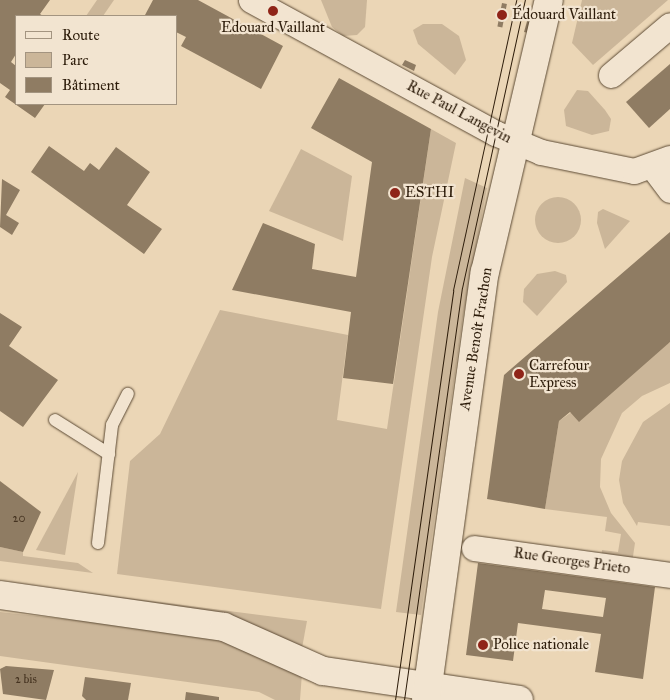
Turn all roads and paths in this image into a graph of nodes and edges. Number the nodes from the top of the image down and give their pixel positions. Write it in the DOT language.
graph roads {
  1 [pos="251,0"];
  2 [pos="549,0"];
  3 [pos="670,25"];
  4 [pos="611,75"];
  5 [pos="515,141"];
  6 [pos="661,162"];
  7 [pos="670,190"];
  8 [pos="128,394"];
  9 [pos="55,420"];
  10 [pos="109,454"];
  11 [pos="98,543"];
  12 [pos="474,548"];
  13 [pos="670,575"];
  14 [pos="0,595"];
  15 [pos="426,692"];
  16 [pos="519,700"];
  1 -- 5 [label="street, Rue Paul Langevin"];
  2 -- 5 [label="street, Avenue Benoît Frachon"];
  3 -- 4 [label="street"];
  5 -- 6 [label="street, Rue Paul Langevin"];
  5 -- 15 [label="street, Avenue Benoît Frachon"];
  6 -- 7 [label="street, Rue Paul Langevin"];
  8 -- 10 [label="lane"];
  9 -- 10 [label="lane"];
  10 -- 11 [label="lane"];
  12 -- 13 [label="street, Rue Georges Prieto"];
  14 -- 15 [label="street"];
  15 -- 16 [label="street"];
}
